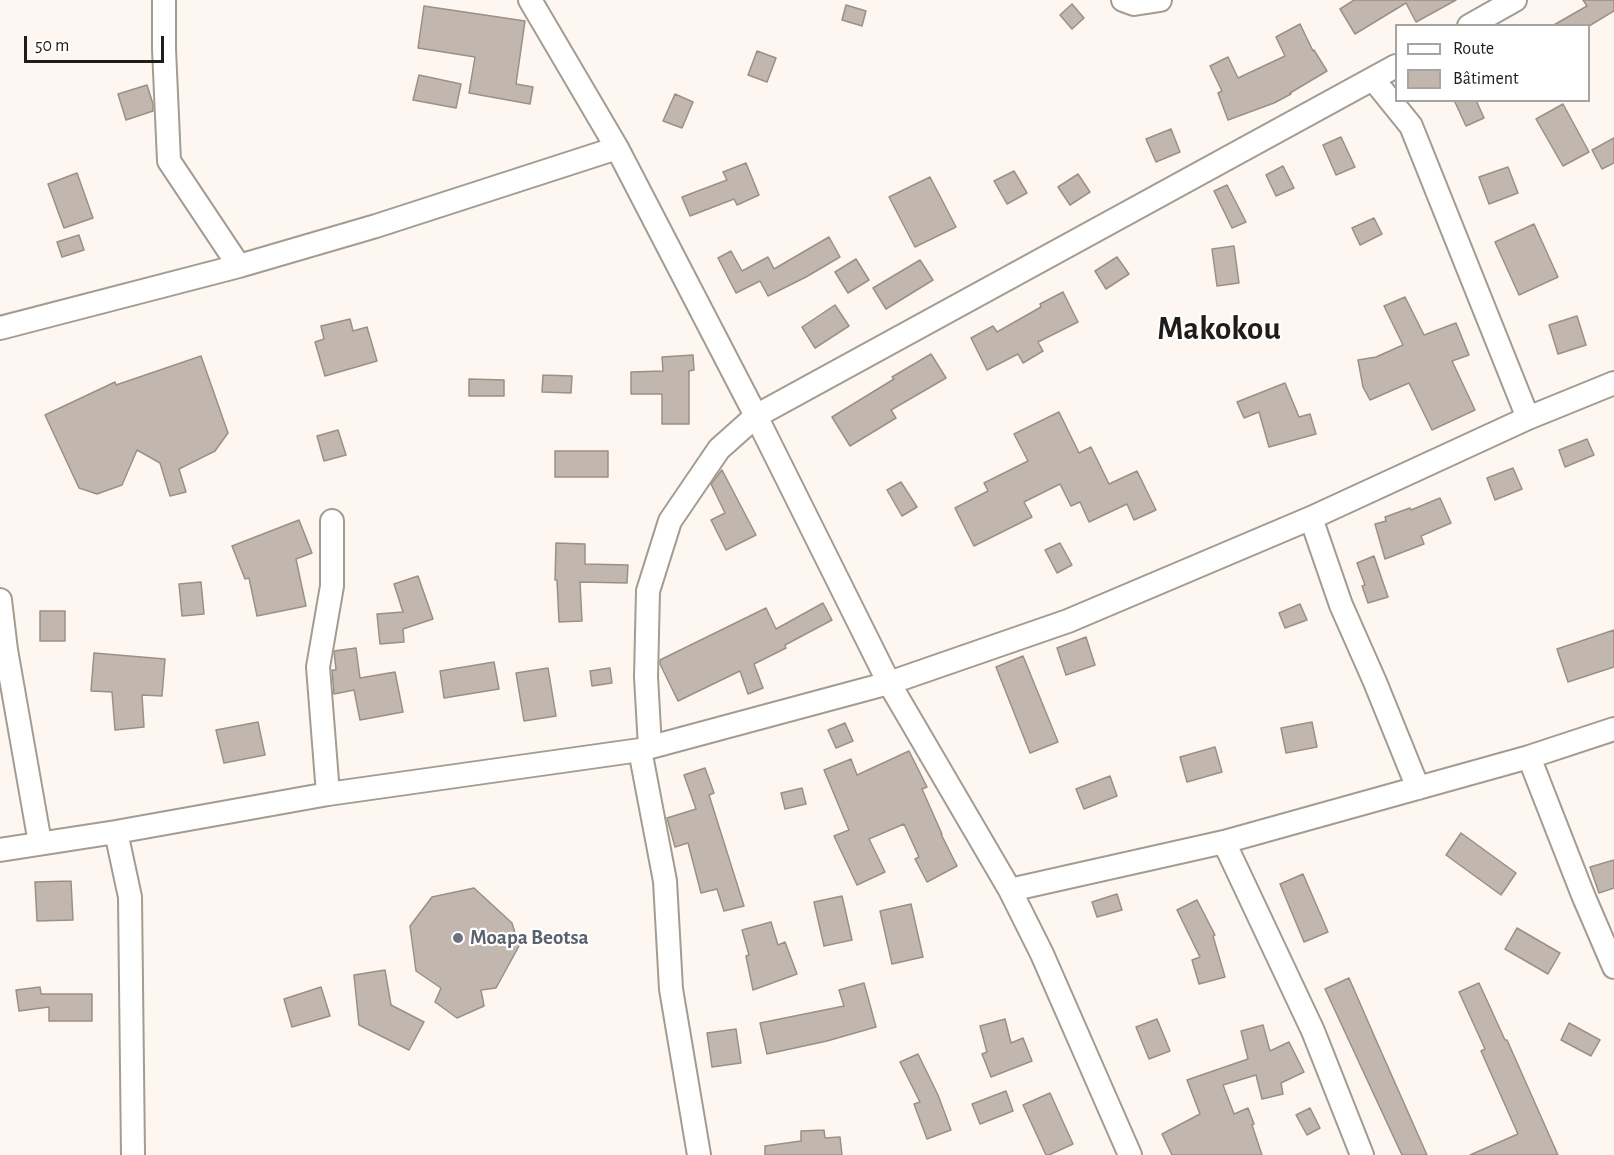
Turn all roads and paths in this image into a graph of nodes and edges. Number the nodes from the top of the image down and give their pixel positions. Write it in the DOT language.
graph roads {
  1 [pos="164,0"];
  2 [pos="530,0"];
  3 [pos="1123,0"];
  4 [pos="1160,0"];
  5 [pos="1510,1"];
  6 [pos="1472,24"];
  7 [pos="1395,67"];
  8 [pos="1373,79"];
  9 [pos="617,148"];
  10 [pos="239,266"];
  11 [pos="0,328"];
  12 [pos="1614,383"];
  13 [pos="756,416"];
  14 [pos="1528,418"];
  15 [pos="1311,518"];
  16 [pos="332,521"];
  17 [pos="0,600"];
  18 [pos="889,683"];
  19 [pos="1614,729"];
  20 [pos="645,748"];
  21 [pos="1528,757"];
  22 [pos="1418,788"];
  23 [pos="328,794"];
  24 [pos="116,832"];
  25 [pos="1224,842"];
  26 [pos="40,843"];
  27 [pos="0,850"];
  28 [pos="1010,890"];
  29 [pos="1614,967"];
  30 [pos="134,1155"];
  31 [pos="699,1155"];
  32 [pos="1130,1155"];
  33 [pos="1362,1155"];
  1 -- 10 [label="street"];
  2 -- 9 [label="street"];
  3 -- 4 [label="street"];
  5 -- 6 [label="street"];
  7 -- 8 [label="street"];
  8 -- 13 [label="street"];
  8 -- 14 [label="street"];
  9 -- 10 [label="street"];
  9 -- 13 [label="street"];
  10 -- 11 [label="street"];
  12 -- 14 [label="street"];
  13 -- 18 [label="street"];
  13 -- 20 [label="street"];
  14 -- 15 [label="street"];
  15 -- 18 [label="street"];
  15 -- 22 [label="street"];
  16 -- 23 [label="street"];
  17 -- 26 [label="street"];
  18 -- 20 [label="street"];
  18 -- 28 [label="street"];
  19 -- 21 [label="street"];
  20 -- 23 [label="street"];
  20 -- 31 [label="street"];
  21 -- 22 [label="street"];
  21 -- 29 [label="street"];
  22 -- 25 [label="street"];
  23 -- 24 [label="street"];
  24 -- 26 [label="street"];
  24 -- 30 [label="street"];
  25 -- 28 [label="street"];
  25 -- 33 [label="street"];
  26 -- 27 [label="street"];
  28 -- 32 [label="street"];
}
